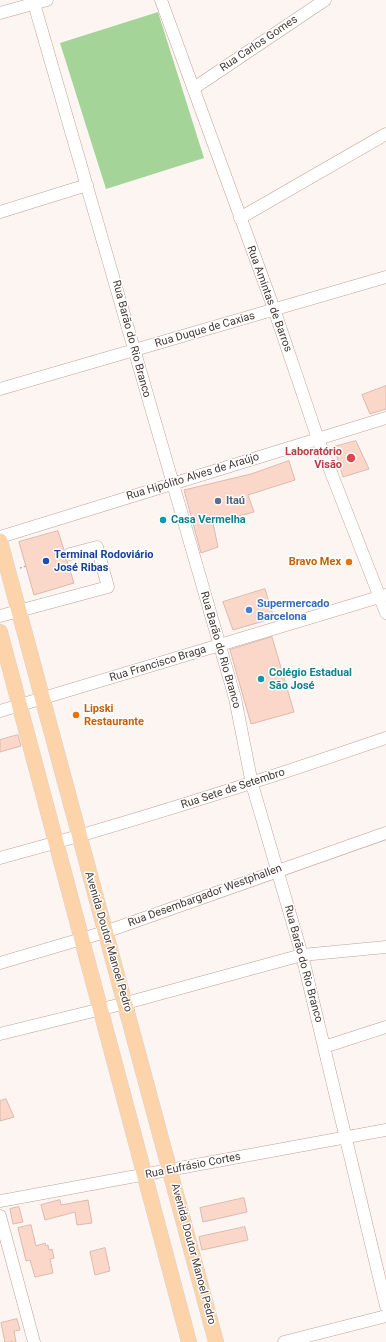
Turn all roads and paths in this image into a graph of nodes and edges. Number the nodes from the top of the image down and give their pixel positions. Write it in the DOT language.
graph roads {
  1 [pos="48,0"];
  2 [pos="161,0"];
  3 [pos="325,0"];
  4 [pos="33,1"];
  5 [pos="0,13"];
  6 [pos="194,88"];
  7 [pos="386,134"];
  8 [pos="87,185"];
  9 [pos="0,212"];
  10 [pos="240,218"];
  11 [pos="386,277"];
  12 [pos="274,310"];
  13 [pos="133,351"];
  14 [pos="0,389"];
  15 [pos="386,418"];
  16 [pos="318,439"];
  17 [pos="172,484"];
  18 [pos="0,537"];
  19 [pos="0,541"];
  20 [pos="70,554"];
  21 [pos="384,596"];
  22 [pos="19,611"];
  23 [pos="386,612"];
  24 [pos="0,616"];
  25 [pos="0,632"];
  26 [pos="219,644"];
  27 [pos="43,700"];
  28 [pos="20,706"];
  29 [pos="0,711"];
  30 [pos="386,738"];
  31 [pos="252,784"];
  32 [pos="386,833"];
  33 [pos="79,837"];
  34 [pos="56,843"];
  35 [pos="0,858"];
  36 [pos="277,870"];
  37 [pos="105,932"];
  38 [pos="82,939"];
  39 [pos="386,947"];
  40 [pos="302,955"];
  41 [pos="0,963"];
  42 [pos="126,1003"];
  43 [pos="100,1008"];
  44 [pos="386,1027"];
  45 [pos="0,1034"];
  46 [pos="324,1047"];
  47 [pos="386,1130"];
  48 [pos="346,1137"];
  49 [pos="171,1171"];
  50 [pos="144,1176"];
  51 [pos="0,1201"];
  52 [pos="0,1216"];
  53 [pos="386,1306"];
  54 [pos="386,1316"];
  55 [pos="34,1342"];
  56 [pos="189,1342"];
  57 [pos="216,1342"];
  58 [pos="284,1342"];
  1 -- 4 [label="street"];
  2 -- 6 [label="street, Rua Amintas de Barros"];
  3 -- 6 [label="street, Rua Carlos Gomes"];
  4 -- 5 [label="street"];
  4 -- 8 [label="street, Rua Barão do Rio Branco"];
  6 -- 10 [label="street, Rua Amintas de Barros"];
  7 -- 10 [label="street"];
  8 -- 9 [label="street"];
  8 -- 13 [label="street, Rua Barão do Rio Branco"];
  10 -- 12 [label="street, Rua Amintas de Barros"];
  11 -- 12 [label="street, Rua Duque de Caxias"];
  12 -- 13 [label="street, Rua Duque de Caxias"];
  12 -- 16 [label="street, Rua Amintas de Barros"];
  13 -- 14 [label="street, Rua Duque de Caxias"];
  13 -- 17 [label="street, Rua Barão do Rio Branco"];
  15 -- 16 [label="street, Rua Hipólito Alves de Araújo"];
  16 -- 17 [label="street, Rua Hipólito Alves de Araújo"];
  16 -- 21 [label="street, Rua Amintas de Barros"];
  17 -- 18 [label="street, Rua Hipólito Alves de Araújo"];
  17 -- 26 [label="street, Rua Barão do Rio Branco"];
  19 -- 22 [label="main road, Avenida Doutor Manoel Pedro"];
  20 -- 22 [label="street"];
  21 -- 23 [label="street, Rua Amintas de Barros"];
  21 -- 26 [label="street, Rua Francisco Braga"];
  22 -- 24 [label="street"];
  22 -- 27 [label="main road, Avenida Doutor Manoel Pedro"];
  25 -- 28 [label="main road"];
  26 -- 27 [label="street, Rua Francisco Braga"];
  26 -- 31 [label="street, Rua Barão do Rio Branco"];
  27 -- 28 [label="street, Rua Francisco Braga"];
  27 -- 33 [label="main road, Avenida Doutor Manoel Pedro"];
  28 -- 29 [label="street, Rua Francisco Braga"];
  28 -- 34 [label="main road"];
  30 -- 31 [label="street, Rua Sete de Setembro"];
  31 -- 33 [label="street, Rua Sete de Setembro"];
  31 -- 36 [label="street, Rua Barão do Rio Branco"];
  32 -- 36 [label="street, Rua Desembargador Westphallen"];
  33 -- 34 [label="street, Rua Sete de Setembro"];
  33 -- 37 [label="main road, Avenida Doutor Manoel Pedro"];
  34 -- 35 [label="street, Rua Sete de Setembro"];
  34 -- 38 [label="main road"];
  36 -- 37 [label="street, Rua Desembargador Westphallen"];
  36 -- 40 [label="street, Rua Barão do Rio Branco"];
  37 -- 38 [label="street, Rua Desembargador Westphallen"];
  37 -- 42 [label="main road, Avenida Doutor Manoel Pedro"];
  38 -- 41 [label="street, Rua Desembargador Westphallen"];
  38 -- 43 [label="main road"];
  39 -- 40 [label="street"];
  40 -- 42 [label="street"];
  40 -- 46 [label="street, Rua Barão do Rio Branco"];
  42 -- 43 [label="street"];
  42 -- 49 [label="main road, Avenida Doutor Manoel Pedro"];
  43 -- 45 [label="street"];
  43 -- 50 [label="main road"];
  44 -- 46 [label="street"];
  46 -- 48 [label="street, Rua Barão do Rio Branco"];
  47 -- 48 [label="street, Rua Eufrásio Cortes"];
  48 -- 49 [label="street, Rua Eufrásio Cortes"];
  48 -- 53 [label="street, Rua Barão do Rio Branco"];
  49 -- 50 [label="street, Rua Eufrásio Cortes"];
  49 -- 57 [label="main road, Avenida Doutor Manoel Pedro"];
  50 -- 51 [label="street, Rua Eufrásio Cortes"];
  50 -- 56 [label="main road"];
  52 -- 55 [label="street"];
  54 -- 58 [label="street"];
}
